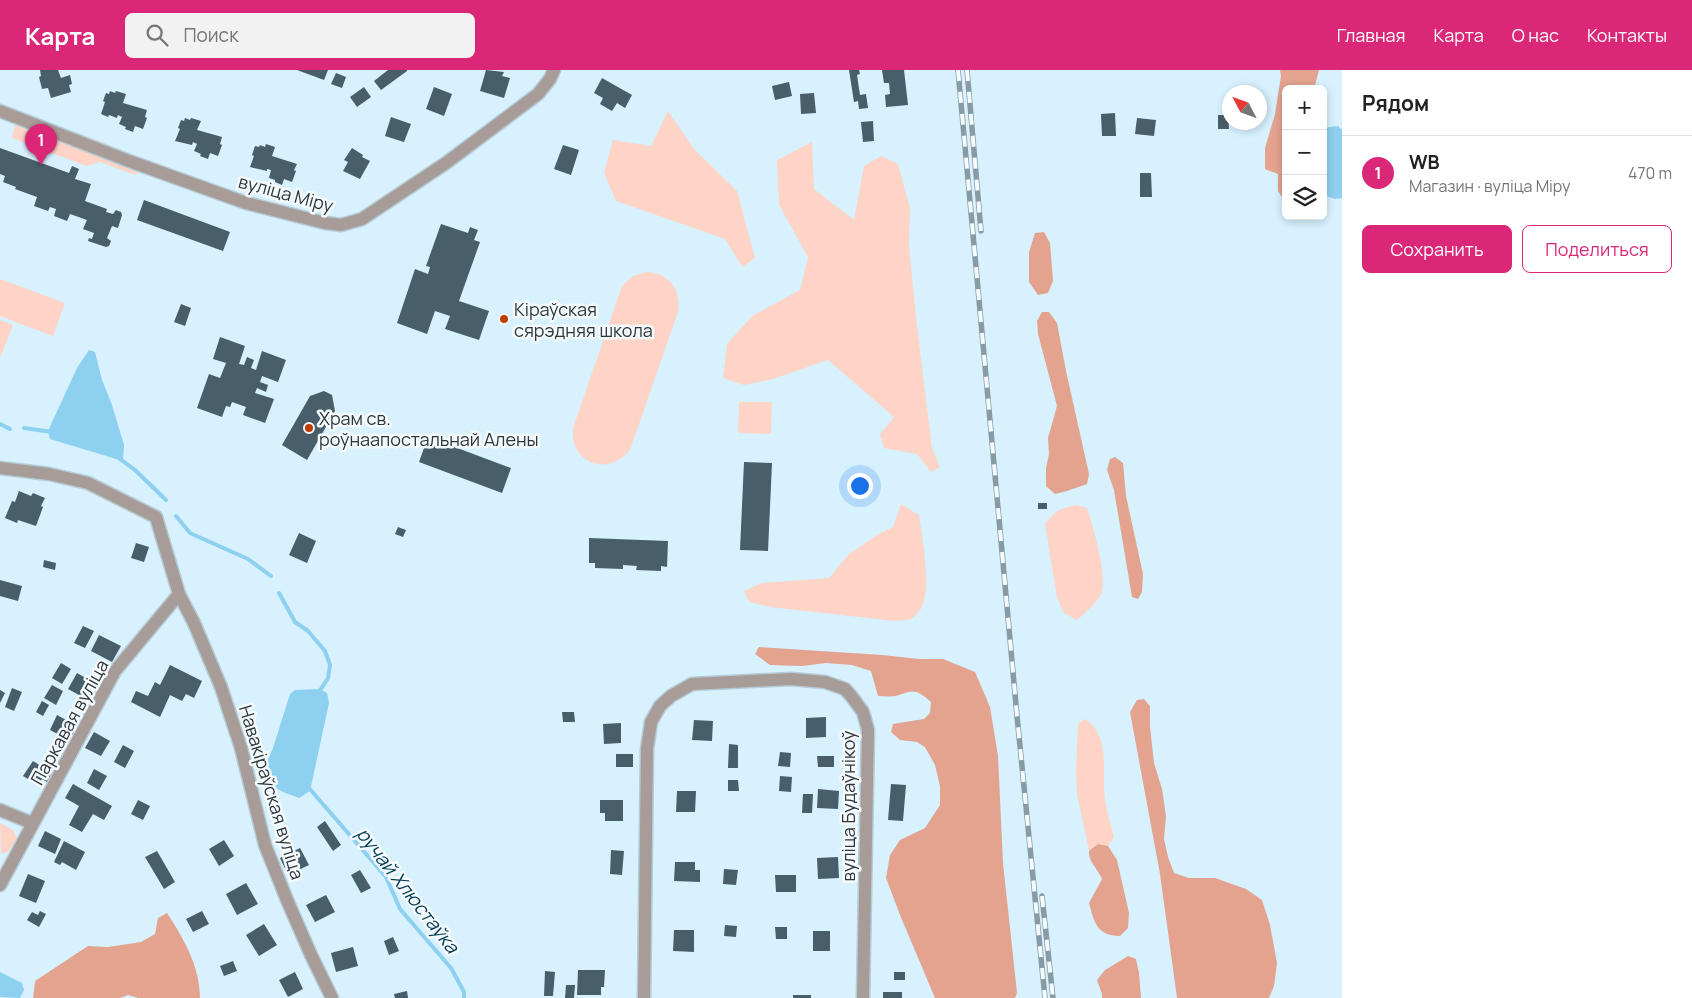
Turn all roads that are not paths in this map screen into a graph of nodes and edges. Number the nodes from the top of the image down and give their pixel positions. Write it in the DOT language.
graph roads {
  1 [pos="554,70"];
  2 [pos="0,111"];
  3 [pos="0,468"];
  4 [pos="179,594"];
  5 [pos="0,810"];
  6 [pos="32,823"];
  7 [pos="0,886"];
  8 [pos="332,998"];
  9 [pos="644,998"];
  10 [pos="863,998"];
  1 -- 2 [label="street, вуліца Міру"];
  3 -- 4 [label="street, Навакіраўская вуліца"];
  4 -- 6 [label="street, Паркавая вуліца"];
  4 -- 8 [label="street, Навакіраўская вуліца"];
  5 -- 6 [label="street"];
  6 -- 7 [label="street, Паркавая вуліца"];
  9 -- 10 [label="street, вуліца Будаўнікоў"];
}
